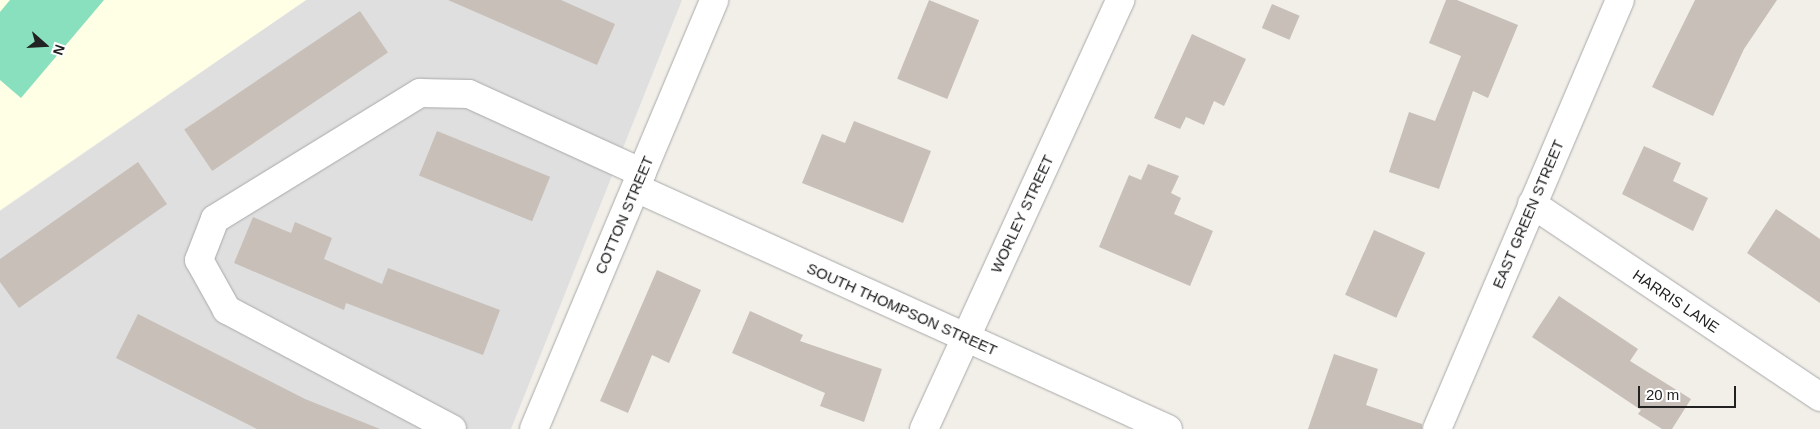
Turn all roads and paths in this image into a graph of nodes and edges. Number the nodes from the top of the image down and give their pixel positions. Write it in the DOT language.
graph roads {
  1 [pos="714,0"];
  2 [pos="1120,0"];
  3 [pos="1620,0"];
  4 [pos="639,180"];
  5 [pos="1532,204"];
  6 [pos="965,338"];
  7 [pos="1820,397"];
  8 [pos="452,429"];
  9 [pos="534,429"];
  10 [pos="924,429"];
  11 [pos="1168,429"];
  12 [pos="1437,429"];
  1 -- 4 [label="street, COTTON STREET"];
  2 -- 6 [label="street, WORLEY STREET"];
  3 -- 5 [label="street, EAST GREEN STREET"];
  4 -- 6 [label="street, SOUTH THOMPSON STREET"];
  4 -- 8 [label="street, SOUTH THOMPSON STREET"];
  4 -- 9 [label="street, COTTON STREET"];
  5 -- 7 [label="street, HARRIS LANE"];
  5 -- 12 [label="street, EAST GREEN STREET"];
  6 -- 10 [label="street, WORLEY STREET"];
  6 -- 11 [label="street, SOUTH THOMPSON STREET"];
}
